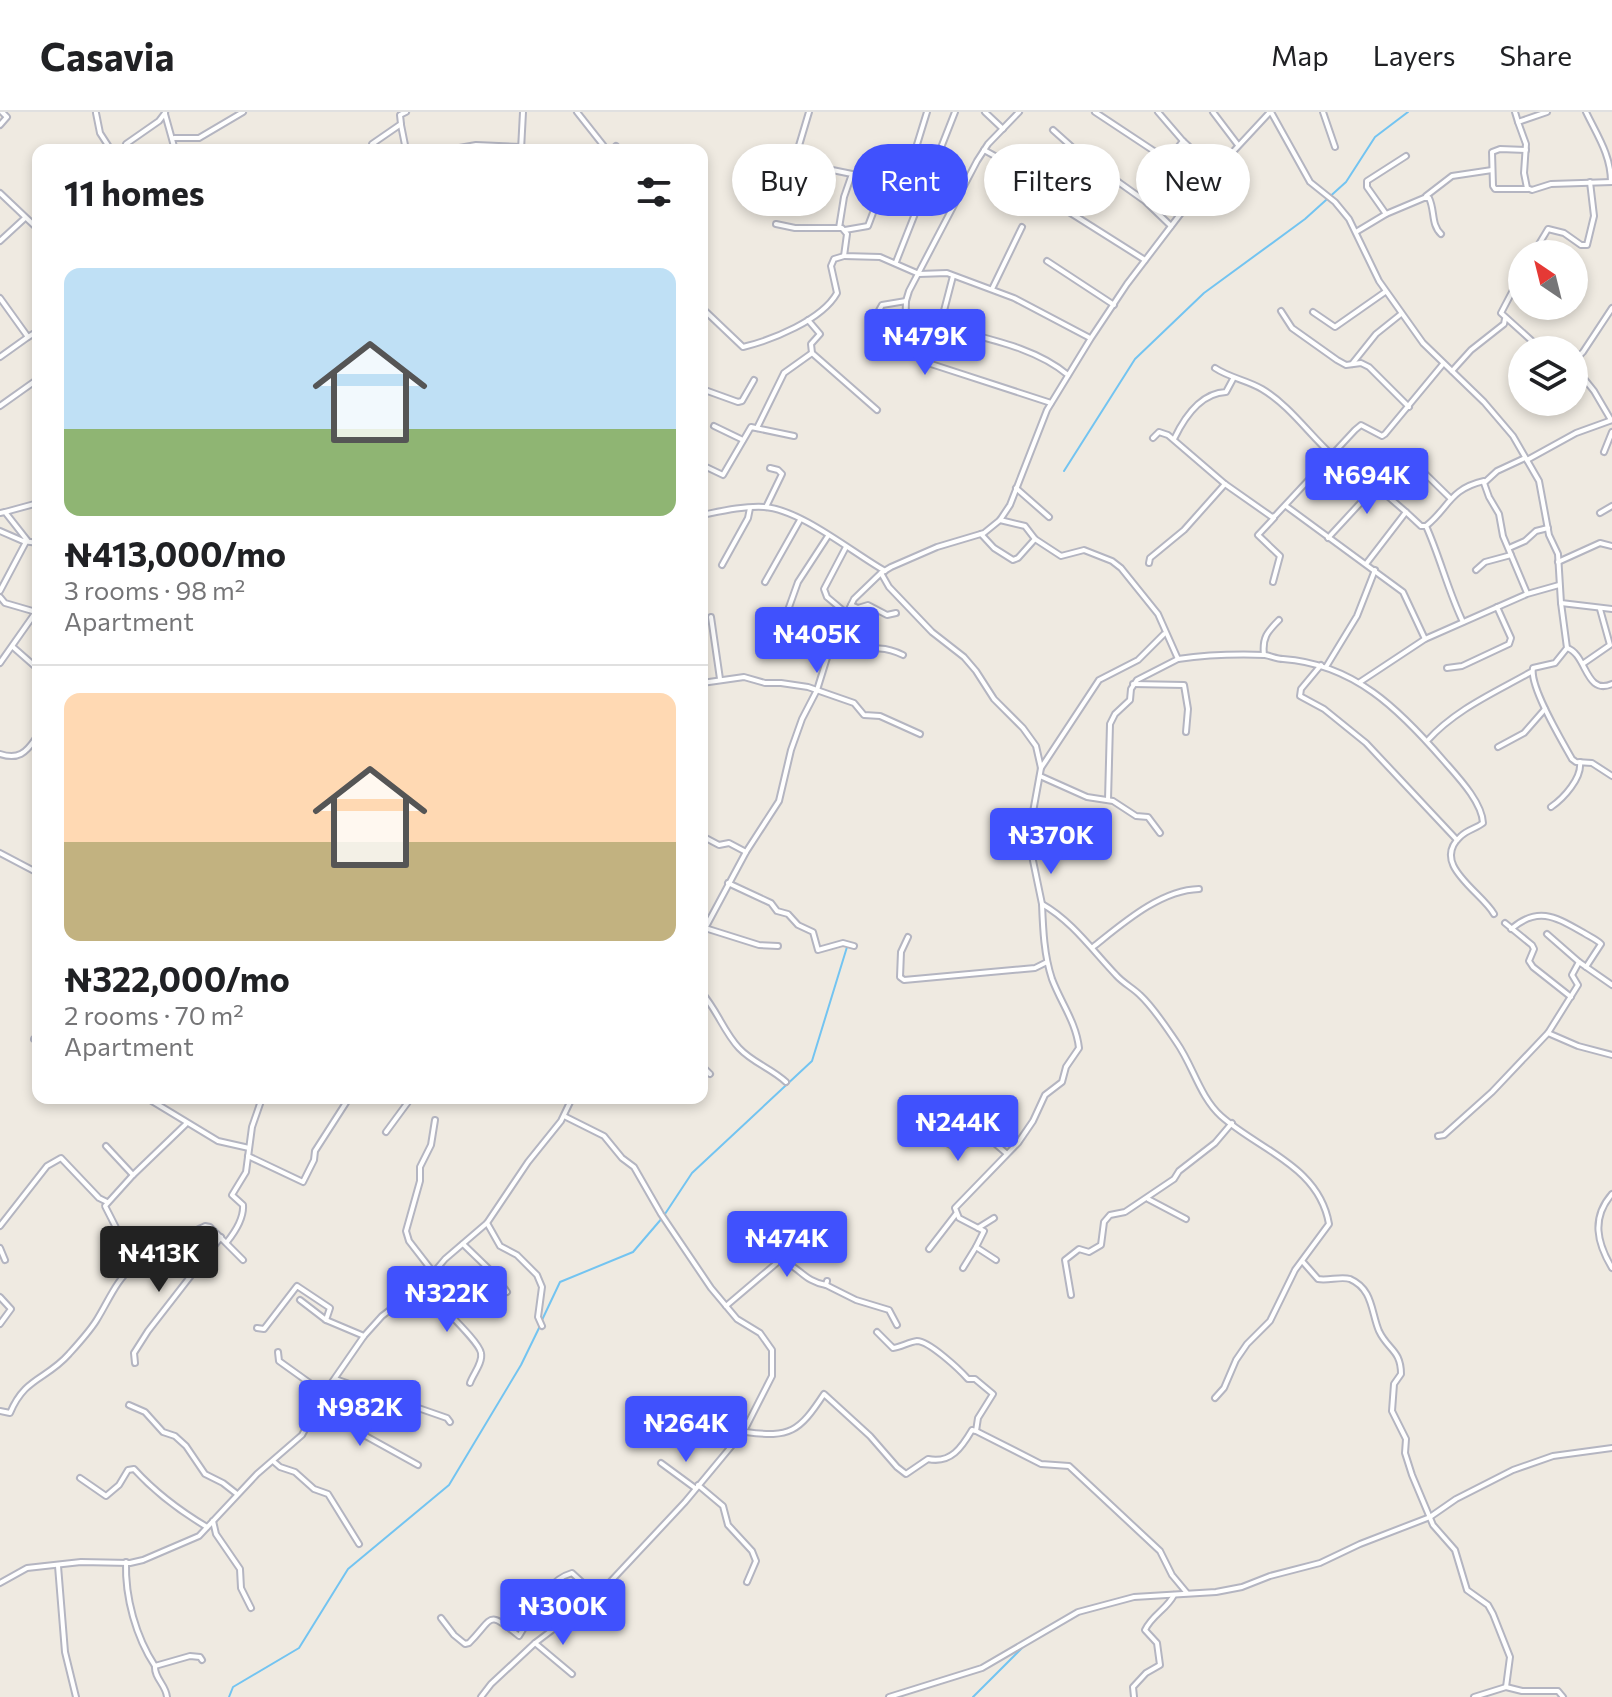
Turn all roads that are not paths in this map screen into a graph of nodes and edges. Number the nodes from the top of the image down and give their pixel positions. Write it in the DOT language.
graph roads {
  1 [pos="2,112"];
  2 [pos="165,112"];
  3 [pos="243,112"];
  4 [pos="406,112"];
  5 [pos="523,112"];
  6 [pos="577,112"];
  7 [pos="809,112"];
  8 [pos="927,112"];
  9 [pos="955,112"];
  10 [pos="985,112"];
  11 [pos="1019,112"];
  12 [pos="1095,112"];
  13 [pos="1158,112"];
  14 [pos="1213,112"];
  15 [pos="1271,112"];
  16 [pos="1323,112"];
  17 [pos="1515,112"];
  18 [pos="1547,112"];
  19 [pos="1586,112"];
  20 [pos="96,113"];
  21 [pos="1518,122"];
  22 [pos="401,124"];
  23 [pos="0,125"];
  24 [pos="1003,129"];
  25 [pos="1053,130"];
  26 [pos="174,138"];
  27 [pos="1183,141"];
  28 [pos="107,144"];
  29 [pos="126,144"];
  30 [pos="174,144"];
  31 [pos="372,144"];
  32 [pos="405,144"];
  33 [pos="521,144"];
  34 [pos="602,144"];
  35 [pos="917,144"];
  36 [pos="989,144"];
  37 [pos="1186,144"];
  38 [pos="1237,144"];
  39 [pos="1239,144"];
  40 [pos="1335,147"];
  41 [pos="984,150"];
  42 [pos="1526,150"];
  43 [pos="1406,156"];
  44 [pos="1492,170"];
  45 [pos="1590,182"];
  46 [pos="1611,182"];
  47 [pos="1528,189"];
  48 [pos="0,193"];
  49 [pos="1424,198"];
  50 [pos="1386,214"];
  51 [pos="872,216"];
  52 [pos="1075,216"];
  53 [pos="1179,216"];
  54 [pos="25,218"];
  55 [pos="32,224"];
  56 [pos="776,224"];
  57 [pos="1171,226"];
  58 [pos="1022,227"];
  59 [pos="842,229"];
  60 [pos="1356,232"];
  61 [pos="1441,234"];
  62 [pos="1541,240"];
  63 [pos="1574,240"];
  64 [pos="0,241"];
  65 [pos="1588,241"];
  66 [pos="844,256"];
  67 [pos="1145,260"];
  68 [pos="1047,261"];
  69 [pos="896,262"];
  70 [pos="919,274"];
  71 [pos="954,276"];
  72 [pos="992,289"];
  73 [pos="1385,292"];
  74 [pos="0,298"];
  75 [pos="1508,300"];
  76 [pos="906,301"];
  77 [pos="1114,305"];
  78 [pos="1612,308"];
  79 [pos="1281,311"];
  80 [pos="1313,312"];
  81 [pos="708,314"];
  82 [pos="1401,314"];
  83 [pos="1505,319"];
  84 [pos="808,320"];
  85 [pos="872,323"];
  86 [pos="32,335"];
  87 [pos="1525,336"];
  88 [pos="28,337"];
  89 [pos="1091,338"];
  90 [pos="1588,344"];
  91 [pos="812,353"];
  92 [pos="0,357"];
  93 [pos="1443,364"];
  94 [pos="1351,366"];
  95 [pos="1215,368"];
  96 [pos="1452,371"];
  97 [pos="1068,375"];
  98 [pos="1233,379"];
  99 [pos="754,380"];
  100 [pos="32,383"];
  101 [pos="1588,383"];
  102 [pos="708,391"];
  103 [pos="1051,403"];
  104 [pos="0,406"];
  105 [pos="1409,407"];
  106 [pos="877,410"];
  107 [pos="1612,420"];
  108 [pos="714,426"];
  109 [pos="757,428"];
  110 [pos="1612,432"];
  111 [pos="794,436"];
  112 [pos="1153,438"];
  113 [pos="1174,439"];
  114 [pos="743,440"];
  115 [pos="1604,452"];
  116 [pos="1332,455"];
  117 [pos="1406,455"];
  118 [pos="1526,459"];
  119 [pos="708,468"];
  120 [pos="770,468"];
  121 [pos="1485,481"];
  122 [pos="1225,484"];
  123 [pos="1016,488"];
  124 [pos="1450,498"];
  125 [pos="32,504"];
  126 [pos="1286,506"];
  127 [pos="1612,506"];
  128 [pos="766,507"];
  129 [pos="750,508"];
  130 [pos="2,512"];
  131 [pos="1406,512"];
  132 [pos="1600,513"];
  133 [pos="708,514"];
  134 [pos="1275,516"];
  135 [pos="1049,517"];
  136 [pos="800,520"];
  137 [pos="1000,520"];
  138 [pos="1426,526"];
  139 [pos="1548,528"];
  140 [pos="0,531"];
  141 [pos="981,534"];
  142 [pos="828,536"];
  143 [pos="1328,538"];
  144 [pos="1035,539"];
  145 [pos="27,540"];
  146 [pos="32,541"];
  147 [pos="1612,546"];
  148 [pos="846,547"];
  149 [pos="1509,548"];
  150 [pos="1511,555"];
  151 [pos="1558,562"];
  152 [pos="1149,563"];
  153 [pos="1366,564"];
  154 [pos="722,565"];
  155 [pos="1375,570"];
  156 [pos="1476,570"];
  157 [pos="883,572"];
  158 [pos="765,582"];
  159 [pos="1273,582"];
  160 [pos="1559,585"];
  161 [pos="0,591"];
  162 [pos="1527,594"];
  163 [pos="0,597"];
  164 [pos="1561,603"];
  165 [pos="851,605"];
  166 [pos="1497,607"];
  167 [pos="1600,608"];
  168 [pos="1612,609"];
  169 [pos="32,610"];
  170 [pos="788,610"];
  171 [pos="846,613"];
  172 [pos="896,613"];
  173 [pos="711,617"];
  174 [pos="32,618"];
  175 [pos="1279,620"];
  176 [pos="1463,622"];
  177 [pos="1165,632"];
  178 [pos="1425,639"];
  179 [pos="13,647"];
  180 [pos="830,648"];
  181 [pos="1567,648"];
  182 [pos="903,655"];
  183 [pos="1264,655"];
  184 [pos="1178,659"];
  185 [pos="0,663"];
  186 [pos="1584,663"];
  187 [pos="32,664"];
  188 [pos="1323,666"];
  189 [pos="1447,668"];
  190 [pos="1531,672"];
  191 [pos="720,679"];
  192 [pos="708,682"];
  193 [pos="1360,682"];
  194 [pos="1133,684"];
  195 [pos="1612,684"];
  196 [pos="817,690"];
  197 [pos="1545,709"];
  198 [pos="1186,732"];
  199 [pos="920,734"];
  200 [pos="1427,741"];
  201 [pos="32,743"];
  202 [pos="1498,747"];
  203 [pos="0,754"];
  204 [pos="1580,762"];
  205 [pos="1041,768"];
  206 [pos="1040,776"];
  207 [pos="1612,776"];
  208 [pos="1108,800"];
  209 [pos="1551,807"];
  210 [pos="1160,833"];
  211 [pos="708,839"];
  212 [pos="1457,840"];
  213 [pos="746,852"];
  214 [pos="0,853"];
  215 [pos="32,870"];
  216 [pos="728,883"];
  217 [pos="1199,889"];
  218 [pos="1042,904"];
  219 [pos="1494,914"];
  220 [pos="708,921"];
  221 [pos="1505,923"];
  222 [pos="1511,929"];
  223 [pos="708,932"];
  224 [pos="1547,934"];
  225 [pos="908,937"];
  226 [pos="778,946"];
  227 [pos="854,946"];
  228 [pos="1093,947"];
  229 [pos="1047,962"];
  230 [pos="1579,962"];
  231 [pos="1586,967"];
  232 [pos="1612,985"];
  233 [pos="1571,997"];
  234 [pos="708,1002"];
  235 [pos="1548,1033"];
  236 [pos="1612,1055"];
  237 [pos="786,1082"];
  238 [pos="156,1104"];
  239 [pos="260,1104"];
  240 [pos="345,1104"];
  241 [pos="407,1104"];
  242 [pos="566,1104"];
  243 [pos="569,1104"];
  244 [pos="928,1106"];
  245 [pos="567,1107"];
  246 [pos="564,1116"];
  247 [pos="435,1120"];
  248 [pos="1232,1123"];
  249 [pos="186,1124"];
  250 [pos="386,1132"];
  251 [pos="986,1135"];
  252 [pos="1438,1136"];
  253 [pos="943,1141"];
  254 [pos="106,1146"];
  255 [pos="249,1148"];
  256 [pos="1006,1153"];
  257 [pos="248,1156"];
  258 [pos="133,1175"];
  259 [pos="1612,1194"];
  260 [pos="1148,1199"];
  261 [pos="108,1202"];
  262 [pos="956,1214"];
  263 [pos="994,1218"];
  264 [pos="1186,1219"];
  265 [pos="487,1223"];
  266 [pos="0,1226"];
  267 [pos="978,1228"];
  268 [pos="221,1237"];
  269 [pos="226,1243"];
  270 [pos="463,1244"];
  271 [pos="976,1247"];
  272 [pos="0,1248"];
  273 [pos="929,1249"];
  274 [pos="5,1260"];
  275 [pos="243,1260"];
  276 [pos="996,1260"];
  277 [pos="1303,1262"];
  278 [pos="135,1265"];
  279 [pos="963,1268"];
  280 [pos="1612,1268"];
  281 [pos="433,1272"];
  282 [pos="423,1285"];
  283 [pos="507,1292"];
  284 [pos="1071,1295"];
  285 [pos="0,1297"];
  286 [pos="300,1300"];
  287 [pos="726,1306"];
  288 [pos="326,1320"];
  289 [pos="0,1324"];
  290 [pos="897,1325"];
  291 [pos="542,1326"];
  292 [pos="257,1328"];
  293 [pos="877,1332"];
  294 [pos="364,1336"];
  295 [pos="278,1352"];
  296 [pos="135,1363"];
  297 [pos="335,1379"];
  298 [pos="470,1383"];
  299 [pos="325,1394"];
  300 [pos="1215,1398"];
  301 [pos="129,1405"];
  302 [pos="317,1409"];
  303 [pos="0,1411"];
  304 [pos="450,1422"];
  305 [pos="744,1431"];
  306 [pos="976,1431"];
  307 [pos="1612,1448"];
  308 [pos="273,1461"];
  309 [pos="661,1463"];
  310 [pos="418,1465"];
  311 [pos="80,1478"];
  312 [pos="697,1486"];
  313 [pos="237,1494"];
  314 [pos="1430,1517"];
  315 [pos="213,1521"];
  316 [pos="207,1527"];
  317 [pos="359,1544"];
  318 [pos="126,1562"];
  319 [pos="58,1565"];
  320 [pos="747,1582"];
  321 [pos="0,1583"];
  322 [pos="1187,1594"];
  323 [pos="1174,1595"];
  324 [pos="597,1596"];
  325 [pos="251,1608"];
  326 [pos="441,1618"];
  327 [pos="535,1643"];
  328 [pos="202,1660"];
  329 [pos="155,1666"];
  330 [pos="572,1674"];
  331 [pos="1506,1687"];
  332 [pos="76,1697"];
  333 [pos="167,1697"];
  334 [pos="481,1697"];
  335 [pos="889,1697"];
  336 [pos="1134,1697"];
  337 [pos="1474,1697"];
  338 [pos="1563,1697"];
  1 -- 23 [label="street"];
  2 -- 26 [label="street"];
  2 -- 29 [label="street"];
  3 -- 26 [label="street"];
  4 -- 22 [label="street"];
  5 -- 33 [label="street"];
  6 -- 34 [label="street"];
  7 -- 59 [label="street"];
  8 -- 35 [label="street"];
  9 -- 69 [label="street"];
  10 -- 24 [label="street"];
  11 -- 24 [label="street"];
  12 -- 27 [label="street"];
  13 -- 27 [label="street"];
  14 -- 38 [label="street"];
  15 -- 39 [label="street"];
  15 -- 60 [label="street"];
  16 -- 40 [label="street"];
  17 -- 21 [label="street"];
  18 -- 21 [label="street"];
  19 -- 46 [label="street"];
  20 -- 28 [label="street"];
  21 -- 42 [label="street"];
  22 -- 31 [label="street"];
  22 -- 32 [label="street"];
  24 -- 36 [label="street"];
  25 -- 57 [label="street"];
  26 -- 30 [label="street"];
  27 -- 37 [label="street"];
  41 -- 70 [label="street"];
  42 -- 44 [label="street"];
  42 -- 47 [label="street"];
  43 -- 50 [label="street"];
  44 -- 47 [label="street"];
  44 -- 49 [label="street"];
  45 -- 46 [label="street"];
  45 -- 47 [label="street"];
  45 -- 65 [label="street"];
  48 -- 54 [label="street"];
  49 -- 50 [label="street"];
  49 -- 61 [label="street"];
  50 -- 60 [label="street"];
  51 -- 59 [label="street"];
  52 -- 67 [label="street"];
  53 -- 57 [label="street"];
  54 -- 55 [label="street"];
  54 -- 64 [label="street"];
  56 -- 59 [label="street"];
  57 -- 67 [label="street"];
  58 -- 72 [label="street"];
  59 -- 66 [label="street"];
  60 -- 73 [label="street"];
  62 -- 63 [label="street"];
  66 -- 69 [label="street"];
  66 -- 84 [label="street"];
  67 -- 77 [label="street"];
  68 -- 77 [label="street"];
  69 -- 70 [label="street"];
  70 -- 71 [label="street"];
  70 -- 76 [label="street"];
  71 -- 72 [label="street"];
  71 -- 97 [label="street"];
  72 -- 89 [label="street"];
  73 -- 80 [label="street"];
  73 -- 82 [label="street"];
  74 -- 88 [label="street"];
  75 -- 83 [label="street"];
  76 -- 85 [label="street"];
  76 -- 103 [label="street"];
  77 -- 89 [label="street"];
  78 -- 90 [label="street"];
  79 -- 94 [label="street"];
  81 -- 84 [label="street"];
  82 -- 93 [label="street"];
  82 -- 94 [label="street"];
  83 -- 87 [label="street"];
  83 -- 96 [label="street"];
  84 -- 91 [label="street"];
  86 -- 88 [label="street"];
  88 -- 92 [label="street"];
  89 -- 97 [label="street"];
  91 -- 106 [label="street"];
  91 -- 109 [label="street"];
  93 -- 96 [label="street"];
  93 -- 105 [label="street"];
  94 -- 105 [label="street"];
  95 -- 98 [label="street"];
  96 -- 118 [label="street"];
  97 -- 103 [label="street"];
  98 -- 113 [label="street"];
  98 -- 116 [label="street"];
  99 -- 102 [label="street"];
  100 -- 104 [label="street"];
  101 -- 107 [label="street"];
  103 -- 123 [label="street"];
  105 -- 116 [label="street"];
  107 -- 118 [label="street"];
  108 -- 114 [label="street"];
  109 -- 111 [label="street"];
  109 -- 114 [label="street"];
  110 -- 115 [label="street"];
  112 -- 113 [label="street"];
  113 -- 122 [label="street"];
  114 -- 119 [label="street"];
  116 -- 126 [label="street"];
  117 -- 124 [label="street"];
  118 -- 121 [label="street"];
  118 -- 139 [label="street"];
  120 -- 128 [label="street"];
  121 -- 124 [label="street"];
  121 -- 149 [label="street"];
  122 -- 134 [label="street"];
  122 -- 152 [label="street"];
  123 -- 135 [label="street"];
  123 -- 137 [label="street"];
  124 -- 138 [label="street"];
  125 -- 130 [label="street"];
  126 -- 134 [label="street"];
  126 -- 143 [label="street"];
  127 -- 132 [label="street"];
  128 -- 129 [label="street"];
  128 -- 136 [label="street"];
  129 -- 133 [label="street"];
  129 -- 154 [label="street"];
  130 -- 145 [label="street"];
  131 -- 138 [label="street"];
  131 -- 143 [label="street"];
  131 -- 153 [label="street"];
  134 -- 159 [label="street"];
  136 -- 142 [label="street"];
  136 -- 158 [label="street"];
  137 -- 141 [label="street"];
  137 -- 144 [label="street"];
  138 -- 176 [label="street"];
  139 -- 149 [label="street"];
  139 -- 151 [label="street"];
  140 -- 145 [label="street"];
  141 -- 144 [label="street"];
  141 -- 157 [label="street"];
  142 -- 148 [label="street"];
  142 -- 170 [label="street"];
  143 -- 153 [label="street"];
  144 -- 177 [label="street"];
  145 -- 146 [label="street"];
  145 -- 161 [label="street"];
  147 -- 151 [label="street"];
  148 -- 157 [label="street"];
  148 -- 171 [label="street"];
  149 -- 150 [label="street"];
  150 -- 156 [label="street"];
  150 -- 162 [label="street"];
  151 -- 160 [label="street"];
  153 -- 155 [label="street"];
  155 -- 178 [label="street"];
  155 -- 188 [label="street"];
  157 -- 165 [label="street"];
  157 -- 205 [label="street"];
  160 -- 162 [label="street"];
  160 -- 164 [label="street"];
  162 -- 166 [label="street"];
  163 -- 169 [label="street"];
  164 -- 167 [label="street"];
  164 -- 181 [label="street"];
  165 -- 171 [label="street"];
  165 -- 172 [label="street"];
  166 -- 176 [label="street"];
  166 -- 189 [label="street"];
  167 -- 168 [label="street"];
  167 -- 186 [label="street"];
  171 -- 180 [label="street"];
  173 -- 191 [label="street"];
  174 -- 179 [label="street"];
  175 -- 183 [label="street"];
  176 -- 178 [label="street"];
  177 -- 184 [label="street"];
  177 -- 205 [label="street"];
  178 -- 193 [label="street"];
  179 -- 185 [label="street"];
  179 -- 187 [label="street"];
  180 -- 182 [label="street"];
  180 -- 196 [label="street"];
  181 -- 186 [label="street"];
  181 -- 190 [label="street"];
  183 -- 184 [label="street"];
  183 -- 188 [label="street"];
  184 -- 194 [label="street"];
  186 -- 195 [label="street"];
  188 -- 193 [label="street"];
  188 -- 212 [label="street"];
  190 -- 197 [label="street"];
  190 -- 200 [label="street"];
  191 -- 192 [label="street"];
  191 -- 196 [label="street"];
  193 -- 200 [label="street"];
  194 -- 198 [label="street"];
  194 -- 208 [label="street"];
  196 -- 199 [label="street"];
  196 -- 213 [label="street"];
  197 -- 202 [label="street"];
  197 -- 204 [label="street"];
  200 -- 212 [label="street"];
  201 -- 203 [label="street"];
  204 -- 207 [label="street"];
  204 -- 209 [label="street"];
  205 -- 206 [label="street"];
  206 -- 208 [label="street"];
  206 -- 218 [label="street"];
  208 -- 210 [label="street"];
  211 -- 213 [label="street"];
  212 -- 219 [label="street"];
  213 -- 216 [label="street"];
  214 -- 215 [label="street"];
  216 -- 220 [label="street"];
  216 -- 227 [label="street"];
  217 -- 228 [label="street"];
  218 -- 228 [label="street"];
  218 -- 229 [label="street"];
  221 -- 222 [label="street"];
  222 -- 231 [label="street"];
  222 -- 233 [label="street"];
  223 -- 226 [label="street"];
  224 -- 230 [label="street"];
  225 -- 229 [label="street"];
  228 -- 248 [label="street"];
  229 -- 256 [label="street"];
  230 -- 231 [label="street"];
  230 -- 233 [label="street"];
  231 -- 232 [label="street"];
  233 -- 235 [label="street"];
  234 -- 237 [label="street"];
  235 -- 236 [label="street"];
  235 -- 252 [label="street"];
  238 -- 249 [label="street"];
  239 -- 255 [label="street"];
  240 -- 257 [label="street"];
  241 -- 250 [label="street"];
  242 -- 245 [label="street"];
  243 -- 245 [label="street"];
  244 -- 251 [label="street"];
  245 -- 246 [label="street"];
  246 -- 265 [label="street"];
  246 -- 287 [label="street"];
  247 -- 281 [label="street"];
  248 -- 260 [label="street"];
  248 -- 277 [label="street"];
  249 -- 255 [label="street"];
  249 -- 258 [label="street"];
  251 -- 253 [label="street"];
  251 -- 256 [label="street"];
  254 -- 258 [label="street"];
  255 -- 257 [label="street"];
  256 -- 262 [label="street"];
  257 -- 269 [label="street"];
  258 -- 261 [label="street"];
  259 -- 280 [label="street"];
  260 -- 264 [label="street"];
  260 -- 284 [label="street"];
  261 -- 266 [label="street"];
  261 -- 278 [label="street"];
  262 -- 267 [label="street"];
  262 -- 273 [label="street"];
  263 -- 267 [label="street"];
  265 -- 270 [label="street"];
  265 -- 291 [label="street"];
  267 -- 271 [label="street"];
  268 -- 269 [label="street"];
  268 -- 278 [label="street"];
  268 -- 296 [label="street"];
  269 -- 275 [label="street"];
  270 -- 281 [label="street"];
  270 -- 283 [label="street"];
  271 -- 276 [label="street"];
  271 -- 279 [label="street"];
  272 -- 274 [label="street"];
  277 -- 300 [label="street"];
  277 -- 314 [label="street"];
  278 -- 303 [label="street"];
  281 -- 282 [label="street"];
  282 -- 294 [label="street"];
  282 -- 298 [label="street"];
  285 -- 289 [label="street"];
  286 -- 288 [label="street"];
  287 -- 290 [label="street"];
  287 -- 305 [label="street"];
  288 -- 292 [label="street"];
  288 -- 294 [label="street"];
  293 -- 306 [label="street"];
  294 -- 297 [label="street"];
  295 -- 299 [label="street"];
  297 -- 299 [label="street"];
  297 -- 304 [label="street"];
  299 -- 302 [label="street"];
  301 -- 313 [label="street"];
  302 -- 308 [label="street"];
  302 -- 310 [label="street"];
  305 -- 306 [label="street"];
  305 -- 312 [label="street"];
  306 -- 322 [label="street"];
  307 -- 314 [label="street"];
  308 -- 313 [label="street"];
  308 -- 317 [label="street"];
  309 -- 312 [label="street"];
  311 -- 316 [label="street"];
  312 -- 320 [label="street"];
  312 -- 324 [label="street"];
  313 -- 315 [label="street"];
  314 -- 322 [label="street"];
  314 -- 331 [label="street"];
  315 -- 316 [label="street"];
  315 -- 325 [label="street"];
  316 -- 318 [label="street"];
  318 -- 319 [label="street"];
  318 -- 329 [label="street"];
  319 -- 321 [label="street"];
  319 -- 332 [label="street"];
  322 -- 323 [label="street"];
  323 -- 335 [label="street"];
  323 -- 336 [label="street"];
  324 -- 326 [label="street"];
  324 -- 327 [label="street"];
  327 -- 330 [label="street"];
  327 -- 334 [label="street"];
  328 -- 329 [label="street"];
  329 -- 333 [label="street"];
  331 -- 337 [label="street"];
  331 -- 338 [label="street"];
}
